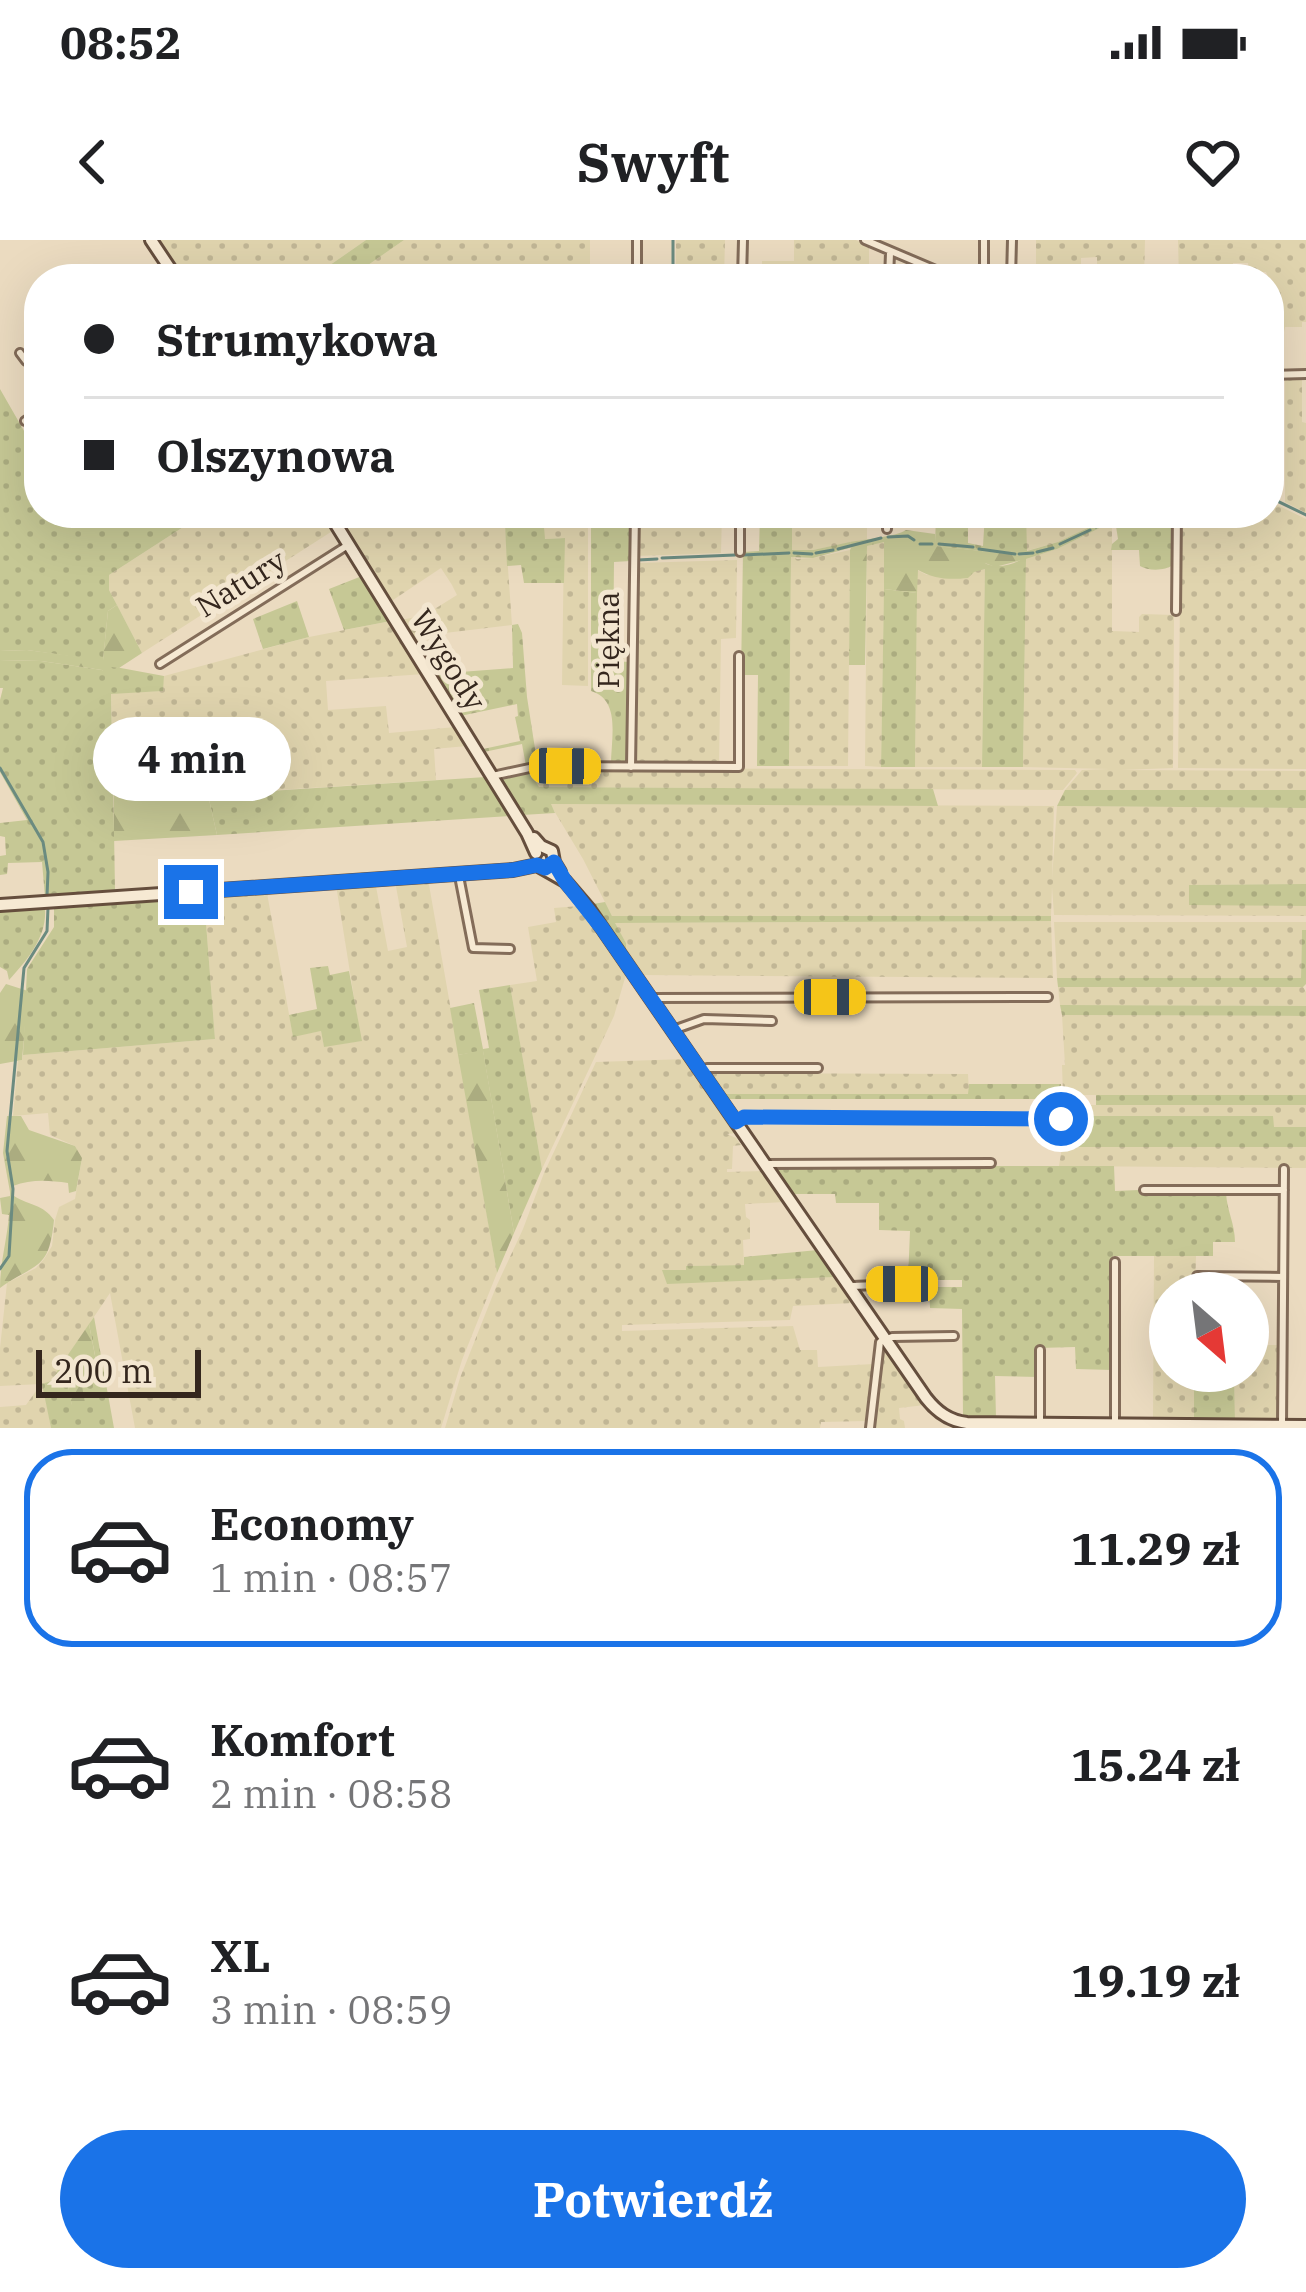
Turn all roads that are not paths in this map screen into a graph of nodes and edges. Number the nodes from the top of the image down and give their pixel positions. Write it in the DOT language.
graph roads {
  1 [pos="865,240"];
  2 [pos="890,250"];
  3 [pos="890,264"];
  4 [pos="922,264"];
  5 [pos="20,353"];
  6 [pos="24,358"];
  7 [pos="338,528"];
  8 [pos="635,528"];
  9 [pos="740,528"];
  10 [pos="1177,528"];
  11 [pos="348,544"];
  12 [pos="740,552"];
  13 [pos="1176,611"];
  14 [pos="739,656"];
  15 [pos="160,664"];
  16 [pos="631,767"];
  17 [pos="492,776"];
  18 [pos="542,859"];
  19 [pos="459,872"];
  20 [pos="0,905"];
  21 [pos="510,949"];
  22 [pos="649,996"];
  23 [pos="1048,997"];
  24 [pos="772,1021"];
  25 [pos="673,1030"];
  26 [pos="818,1068"];
  27 [pos="701,1071"];
  28 [pos="1061,1119"];
  29 [pos="736,1122"];
  30 [pos="991,1163"];
  31 [pos="765,1164"];
  32 [pos="1284,1169"];
  33 [pos="1144,1190"];
  34 [pos="1284,1190"];
  35 [pos="1115,1262"];
  36 [pos="1269,1277"];
  37 [pos="1283,1277"];
  38 [pos="902,1284"];
  39 [pos="850,1287"];
  40 [pos="954,1336"];
  41 [pos="885,1338"];
  42 [pos="1040,1350"];
  43 [pos="945,1422"];
  44 [pos="1040,1425"];
  45 [pos="1115,1425"];
  46 [pos="1282,1426"];
  47 [pos="1306,1426"];
  48 [pos="870,1428"];
  1 -- 2 [label="street"];
  2 -- 3 [label="street"];
  2 -- 4 [label="street"];
  5 -- 6 [label="street"];
  7 -- 11 [label="street, Wygody"];
  8 -- 16 [label="street, Piękna"];
  9 -- 12 [label="street"];
  10 -- 13 [label="street"];
  11 -- 15 [label="street, Natury"];
  11 -- 17 [label="street, Wygody"];
  14 -- 16 [label="street"];
  16 -- 17 [label="street"];
  17 -- 18 [label="street, Wygody"];
  18 -- 19 [label="street"];
  18 -- 22 [label="street, Wygody"];
  19 -- 20 [label="street"];
  19 -- 21 [label="street"];
  22 -- 23 [label="street"];
  22 -- 25 [label="street, Wygody"];
  24 -- 25 [label="street"];
  25 -- 27 [label="street, Wygody"];
  26 -- 27 [label="street"];
  27 -- 29 [label="street, Wygody"];
  28 -- 29 [label="street"];
  29 -- 31 [label="street, Wygody"];
  30 -- 31 [label="street"];
  31 -- 39 [label="street, Wygody"];
  32 -- 34 [label="street"];
  33 -- 34 [label="street"];
  34 -- 37 [label="street"];
  35 -- 45 [label="street"];
  36 -- 37 [label="street"];
  37 -- 46 [label="street"];
  38 -- 39 [label="street"];
  39 -- 41 [label="street, Wygody"];
  40 -- 41 [label="street"];
  41 -- 43 [label="street, Wygody"];
  41 -- 48 [label="street"];
  42 -- 44 [label="street"];
  43 -- 44 [label="street"];
  44 -- 45 [label="street"];
  45 -- 46 [label="street"];
  46 -- 47 [label="street"];
}
